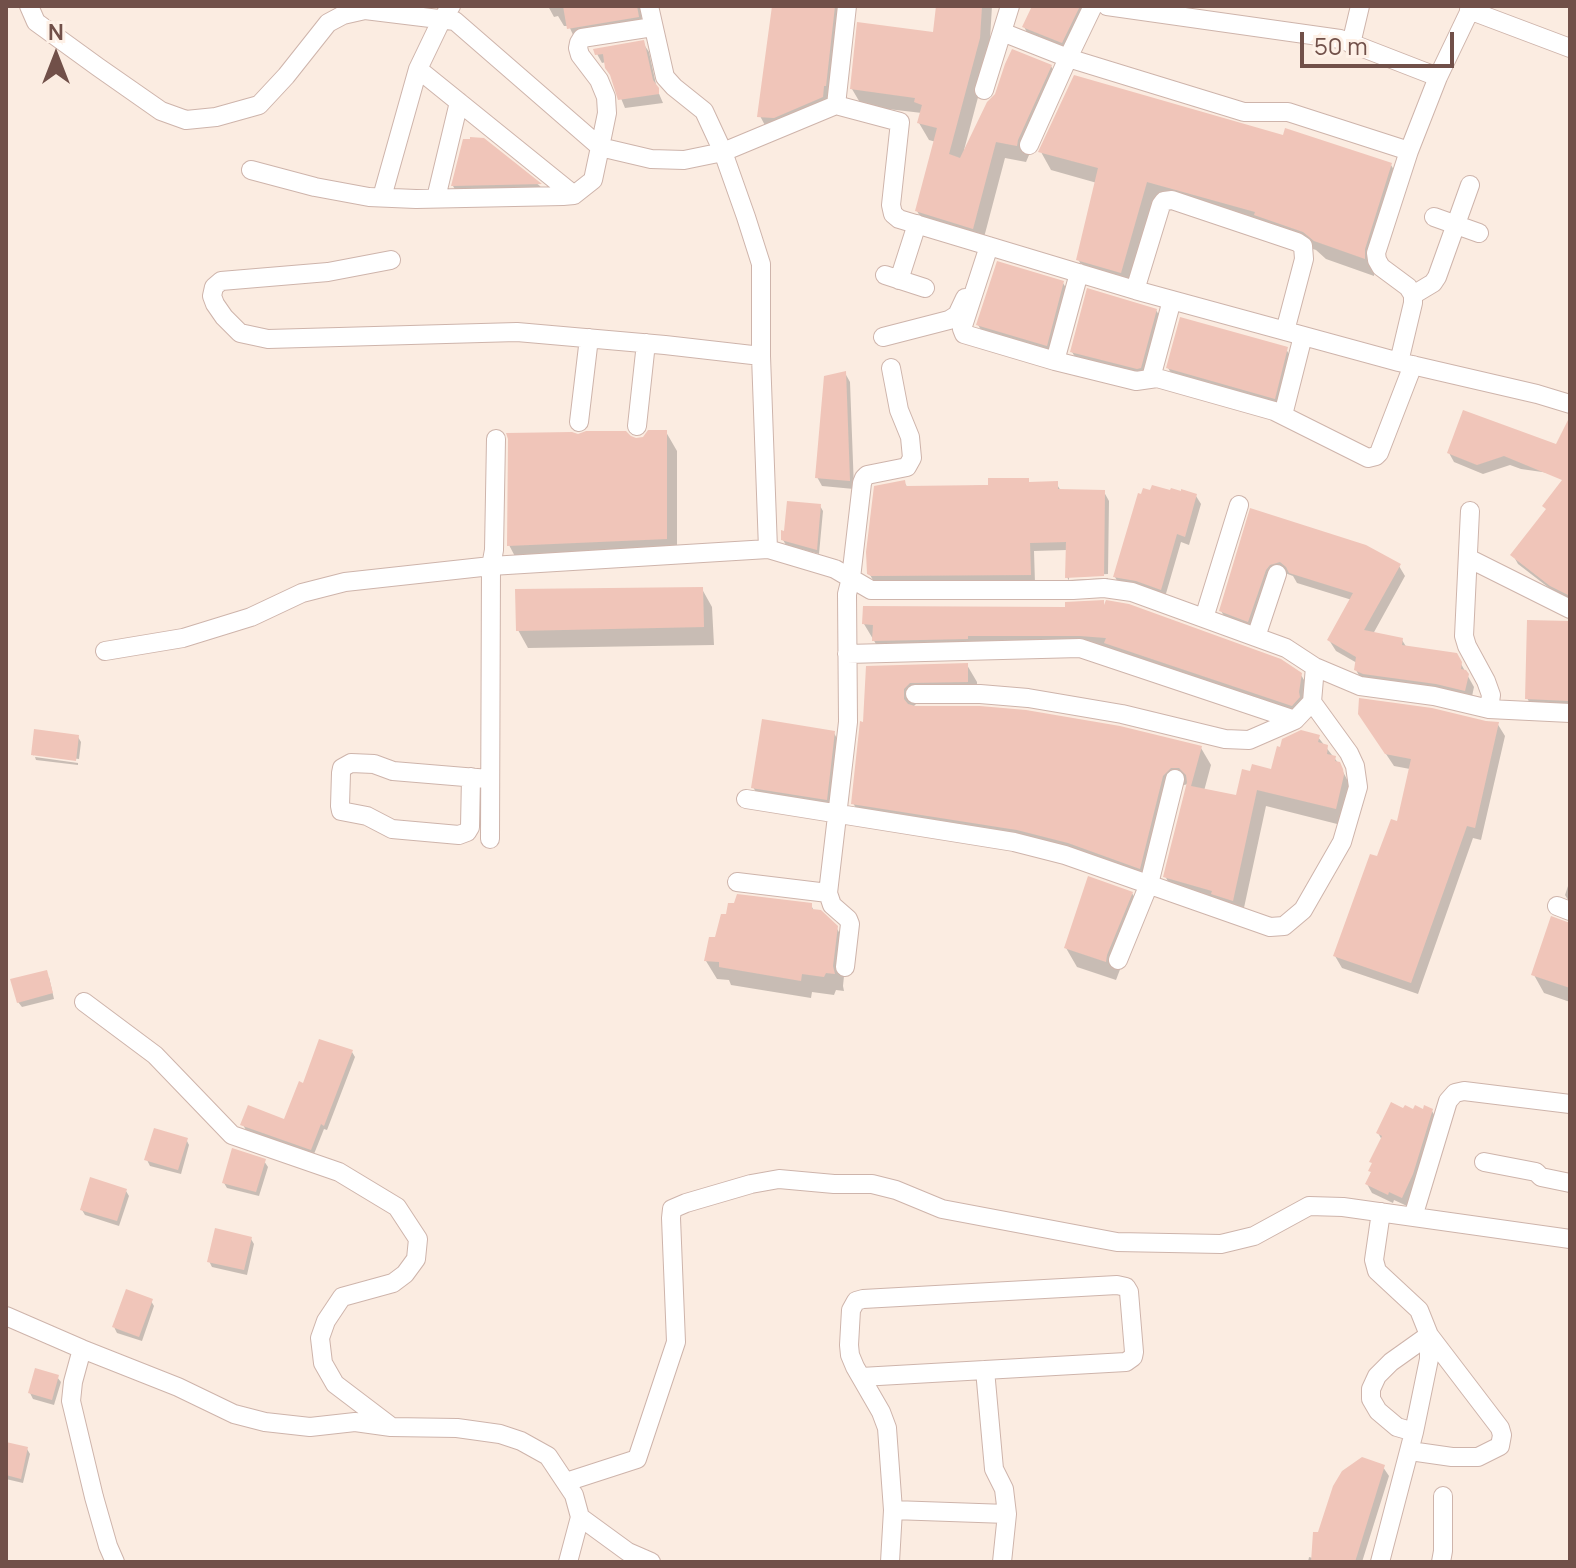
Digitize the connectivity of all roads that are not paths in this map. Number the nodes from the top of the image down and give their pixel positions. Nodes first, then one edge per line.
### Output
1 (29, 6) edge
2 (649, 6) edge
3 (847, 6) edge
4 (1010, 6) edge
5 (1093, 6) edge
6 (1107, 6) edge
7 (1360, 6) edge
8 (1470, 8) edge
9 (446, 12) edge
10 (653, 27) junction
11 (1002, 32) junction
12 (1351, 44) junction
13 (1570, 48) edge
14 (1068, 58) junction
15 (418, 69) junction
16 (1438, 77) junction
17 (984, 90) dead end
18 (459, 102) junction
19 (836, 105) junction
20 (1029, 145) dead end
21 (600, 147) junction
22 (1409, 151) junction
23 (723, 152) junction
24 (251, 170) dead end
25 (1470, 185) dead end
26 (574, 195) junction
27 (382, 197) junction
28 (436, 198) junction
29 (1434, 217) dead end
30 (917, 224) junction
31 (1456, 225) junction
32 (1479, 233) dead end
33 (985, 245) junction
34 (391, 260) dead end
35 (1079, 273) junction
36 (925, 288) dead end
37 (1135, 290) junction
38 (1413, 295) junction
39 (1172, 300) junction
40 (1294, 334) junction
41 (883, 337) dead end
42 (589, 338) junction
43 (646, 343) junction
44 (761, 356) junction
45 (1055, 361) junction
46 (1406, 364) junction
47 (891, 368) dead end
48 (1151, 378) junction
49 (1570, 404) edge
50 (1283, 415) junction
51 (579, 422) dead end
52 (637, 426) dead end
53 (496, 439) dead end
54 (1239, 505) dead end
55 (1470, 511) dead end
56 (768, 549) junction
57 (1468, 558) junction
58 (491, 566) junction
59 (1277, 574) dead end
60 (851, 578) junction
61 (1570, 609) edge
62 (1204, 618) junction
63 (1256, 637) junction
64 (105, 651) dead end
65 (847, 654) junction
66 (1315, 667) junction
67 (915, 694) dead end
68 (1312, 702) junction
69 (1489, 709) junction
70 (1570, 713) edge
71 (1295, 720) junction
72 (480, 778) junction
73 (1175, 779) dead end
74 (746, 799) dead end
75 (836, 814) junction
76 (490, 839) dead end
77 (737, 882) dead end
78 (1149, 884) junction
79 (828, 893) junction
80 (1118, 960) dead end
81 (845, 967) dead end
82 (84, 1002) dead end
83 (1570, 1104) edge
84 (1484, 1162) dead end
85 (1536, 1172) junction
86 (1570, 1173) edge
87 (1570, 1183) edge
88 (1381, 1212) junction
89 (1413, 1217) junction
90 (1570, 1239) edge
91 (6, 1316) edge
92 (1429, 1335) junction
93 (82, 1349) junction
94 (985, 1370) junction
95 (861, 1377) junction
96 (391, 1427) junction
97 (1412, 1441) junction
98 (566, 1482) junction
99 (1443, 1496) dead end
100 (893, 1510) junction
101 (1007, 1514) junction
102 (580, 1517) junction
103 (115, 1562) edge
104 (568, 1562) edge
105 (651, 1562) edge
106 (890, 1562) edge
107 (1002, 1562) edge
108 (1380, 1562) edge
109 (1441, 1562) edge

1 - 9 street
2 - 10 street
3 - 19 street
4 - 11 street
5 - 14 street
6 - 12 street
7 - 12 street
8 - 13 street
8 - 16 street
9 - 15 street
9 - 21 street
10 - 21 street
10 - 23 street
11 - 14 street
11 - 17 street
12 - 16 street
14 - 20 street
14 - 22 street
15 - 18 street
15 - 27 street
16 - 22 street
18 - 26 street
18 - 28 street
19 - 23 street
19 - 30 street
21 - 23 street
21 - 26 street
22 - 38 street
23 - 44 street
24 - 27 street
25 - 31 street
26 - 28 street
27 - 28 street
29 - 31 street
30 - 33 street
30 - 36 street
31 - 32 street
31 - 38 street
33 - 35 street
33 - 41 street
33 - 45 street
34 - 42 street
35 - 37 street
35 - 45 street
37 - 39 street
37 - 40 street
38 - 46 street
39 - 40 street
39 - 48 street
40 - 46 street
40 - 50 street
42 - 43 street
42 - 51 street
43 - 44 street
43 - 52 street
44 - 56 street
45 - 48 street
46 - 49 street
46 - 50 street
47 - 60 street
48 - 50 street
53 - 58 street
54 - 62 street
55 - 57 street
56 - 58 street
56 - 60 street
57 - 61 street
57 - 69 street
58 - 64 street
58 - 72 street
59 - 63 street
60 - 62 street
60 - 65 street
62 - 63 street
63 - 66 street
65 - 71 street
65 - 75 street
66 - 68 street
66 - 69 street
67 - 71 street
68 - 71 street
68 - 78 street
69 - 70 street
72 - 72 street
72 - 76 street
73 - 78 street
74 - 75 street
75 - 78 street
75 - 79 street
77 - 79 street
78 - 80 street
79 - 81 street
82 - 96 street
83 - 89 street
84 - 85 street
85 - 86 street
85 - 87 street
88 - 89 street
88 - 92 street
88 - 98 street
89 - 90 street
91 - 93 street
92 - 97 street
92 - 97 street
92 - 97 street
93 - 96 street
93 - 103 street
94 - 95 street
94 - 95 street
94 - 101 street
95 - 100 street
96 - 98 street
97 - 108 street
98 - 102 street
99 - 109 street
100 - 101 street
100 - 106 street
101 - 107 street
102 - 104 street
102 - 105 street

